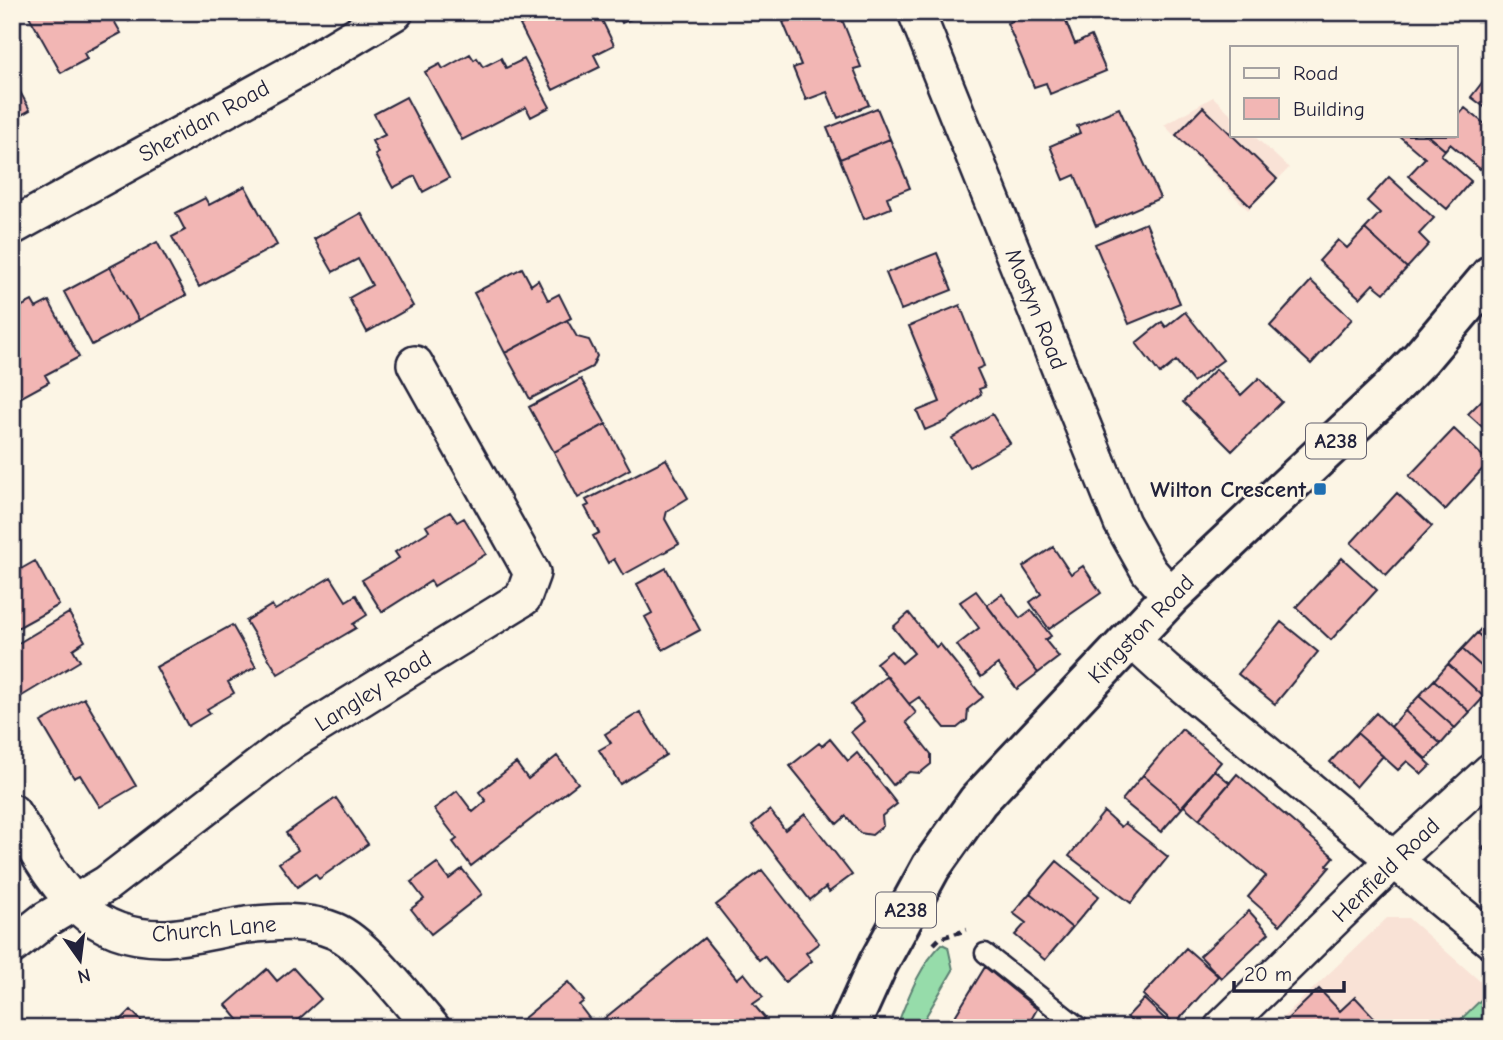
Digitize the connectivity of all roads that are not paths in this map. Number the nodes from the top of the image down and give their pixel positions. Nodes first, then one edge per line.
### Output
1 (395, 12) edge
2 (916, 12) edge
3 (12, 227) edge
4 (1491, 275) edge
5 (415, 364) dead end
6 (1171, 596) junction
7 (1131, 639) junction
8 (1491, 771) edge
9 (12, 812) edge
10 (1395, 859) junction
11 (72, 902) junction
12 (1491, 940) edge
13 (12, 946) edge
14 (985, 953) dead end
15 (432, 1028) edge
16 (849, 1028) edge
17 (1080, 1028) edge
18 (1222, 1028) edge

1 - 3 street, Sheridan Road
2 - 6 street, Mostyn Road
4 - 6 main road, Kingston Road / A238
5 - 11 street, Langley Road
6 - 7 main road, Kingston Road / A238
7 - 10 street
7 - 16 main road, Kingston Road / A238
8 - 10 street, Henfield Road
9 - 11 street, Church Lane
10 - 12 street
10 - 18 street, Henfield Road
11 - 13 street, Langley Road
11 - 15 street, Church Lane
14 - 17 lane

